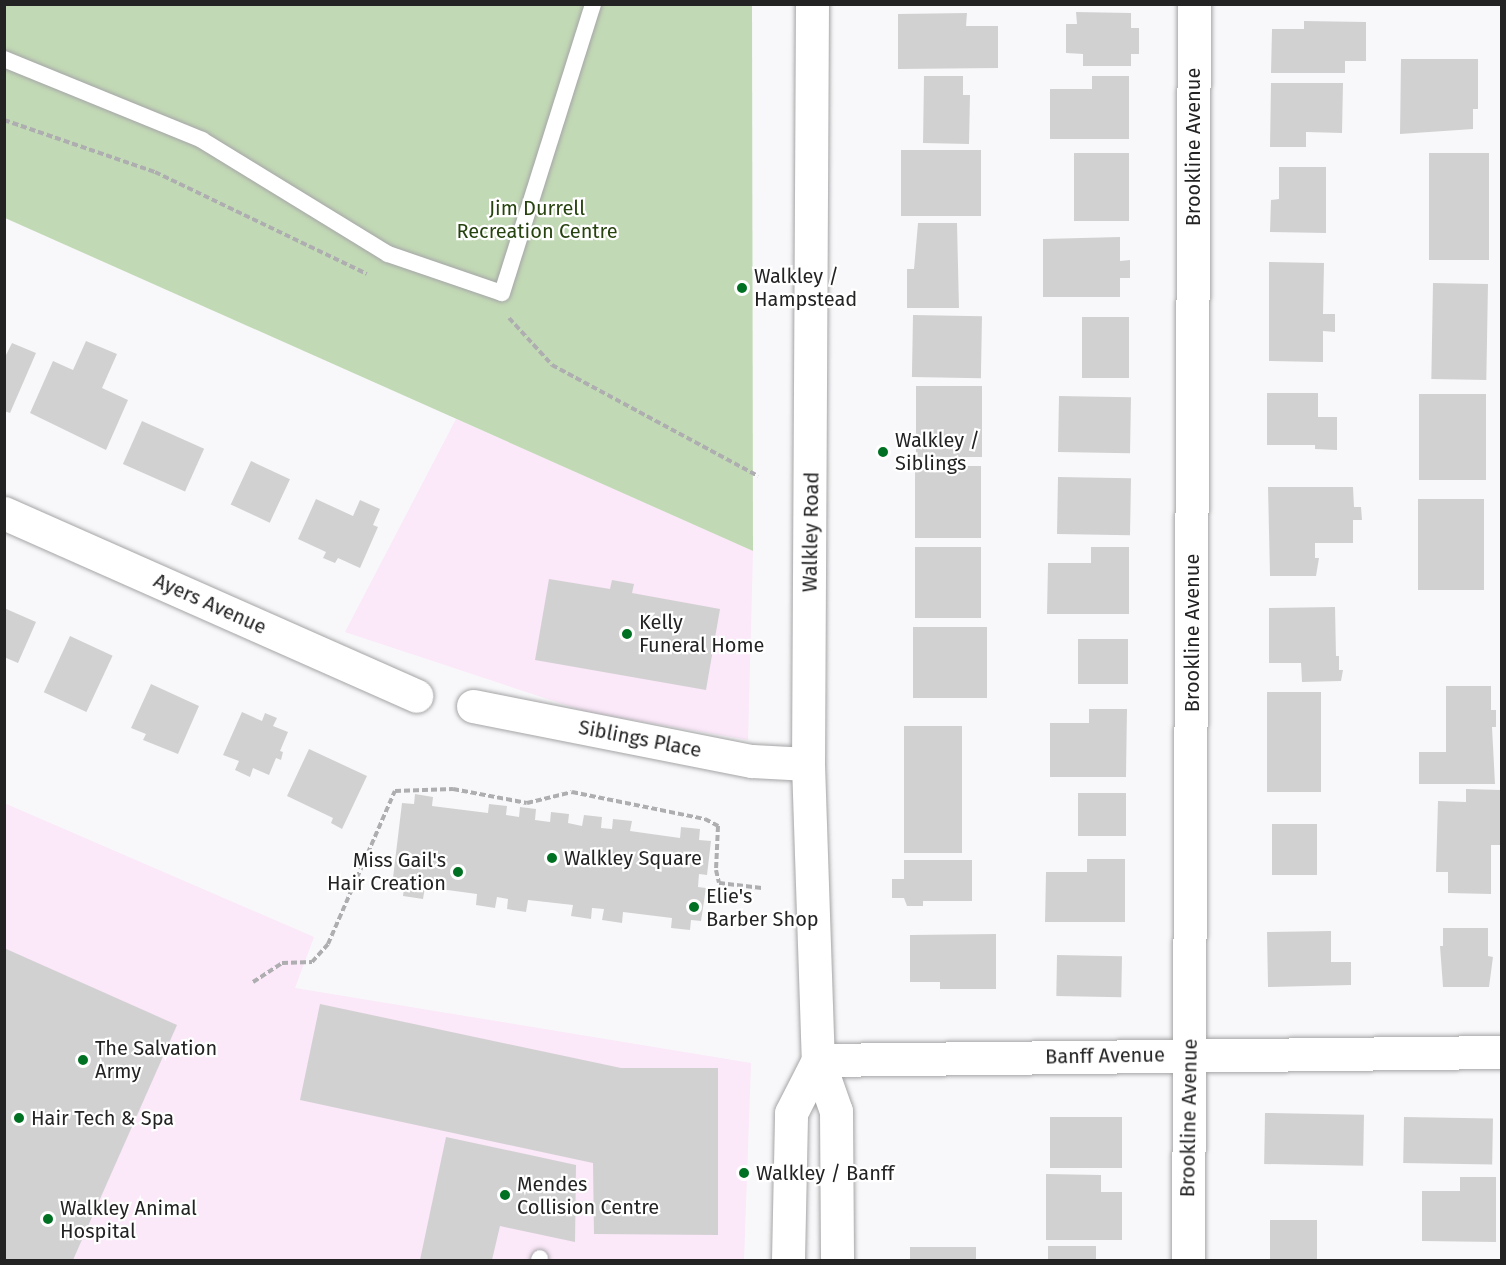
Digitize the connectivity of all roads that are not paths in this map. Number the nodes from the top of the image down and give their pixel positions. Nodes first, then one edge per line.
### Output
1 (592, 4) edge
2 (812, 4) edge
3 (1194, 4) edge
4 (4, 59) edge
5 (4, 513) edge
6 (416, 696) dead end
7 (473, 706) dead end
8 (808, 764) junction
9 (1502, 1052) edge
10 (1189, 1054) junction
11 (818, 1060) junction
12 (788, 1260) edge
13 (837, 1260) edge
14 (1188, 1260) edge

1 - 4 lane
2 - 8 street, Walkley Road
3 - 10 street, Brookline Avenue
5 - 6 street, Ayers Avenue
7 - 8 street, Siblings Place
8 - 11 street, Walkley Road
9 - 10 street, Banff Avenue
10 - 11 street, Banff Avenue
10 - 14 street, Brookline Avenue
11 - 12 street, Walkley Road
11 - 13 street, Walkley Road

